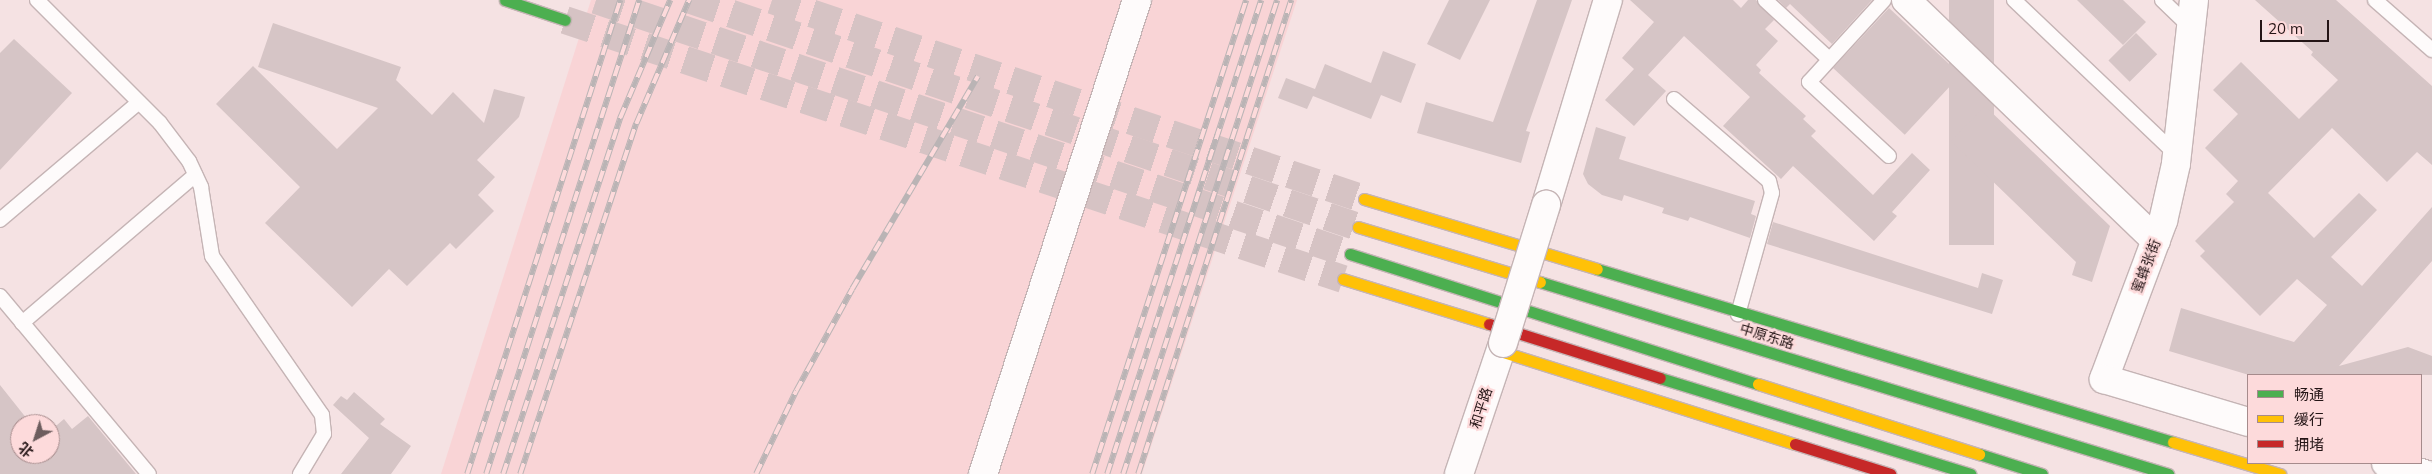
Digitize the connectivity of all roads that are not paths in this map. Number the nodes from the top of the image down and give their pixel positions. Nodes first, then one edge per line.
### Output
1 (36, 0) edge
2 (505, 0) edge
3 (1137, 0) edge
4 (1608, 0) edge
5 (1765, 0) edge
6 (1884, 0) edge
7 (1906, 0) edge
8 (2014, 0) edge
9 (2162, 0) edge
10 (2194, 0) edge
11 (2375, 0) edge
12 (565, 20) tunnel mouth
13 (2191, 28) junction
14 (2432, 50) edge
15 (1829, 60) junction
16 (1674, 99) dead end
17 (139, 102) junction
18 (2177, 155) junction
19 (1889, 156) dead end
20 (195, 175) junction
21 (1364, 200) tunnel mouth
22 (0, 220) edge
23 (1358, 227) tunnel mouth
24 (2156, 241) junction
25 (1350, 254) tunnel mouth
26 (1343, 279) tunnel mouth
27 (0, 296) edge
28 (1738, 314) junction
29 (22, 323) junction
30 (1501, 347) junction
31 (2247, 422) edge
32 (2389, 464) edge
33 (149, 474) edge
34 (300, 474) edge
35 (983, 474) edge
36 (1459, 474) edge
37 (1890, 474) edge
38 (1970, 474) edge
39 (2042, 474) edge
40 (2168, 474) edge
41 (2280, 474) edge
42 (2424, 474) edge

1 - 17 lane
2 - 12 street
3 - 35 street
4 - 30 street, 和平路, bridge
5 - 15 lane
6 - 15 lane
7 - 24 street
8 - 18 lane
9 - 13 lane
10 - 13 street, 蜜蜂张街
11 - 14 lane
13 - 18 street, 蜜蜂张街
15 - 19 lane
16 - 28 lane
17 - 20 lane
17 - 22 lane
18 - 24 street, 蜜蜂张街
20 - 29 lane
20 - 34 lane
21 - 28 street
23 - 40 street, 中原东路
24 - 31 street, 蜜蜂张街
25 - 39 street
26 - 38 street
27 - 29 lane
28 - 41 street
29 - 33 lane
30 - 36 street, 和平路
30 - 37 street
32 - 42 street

